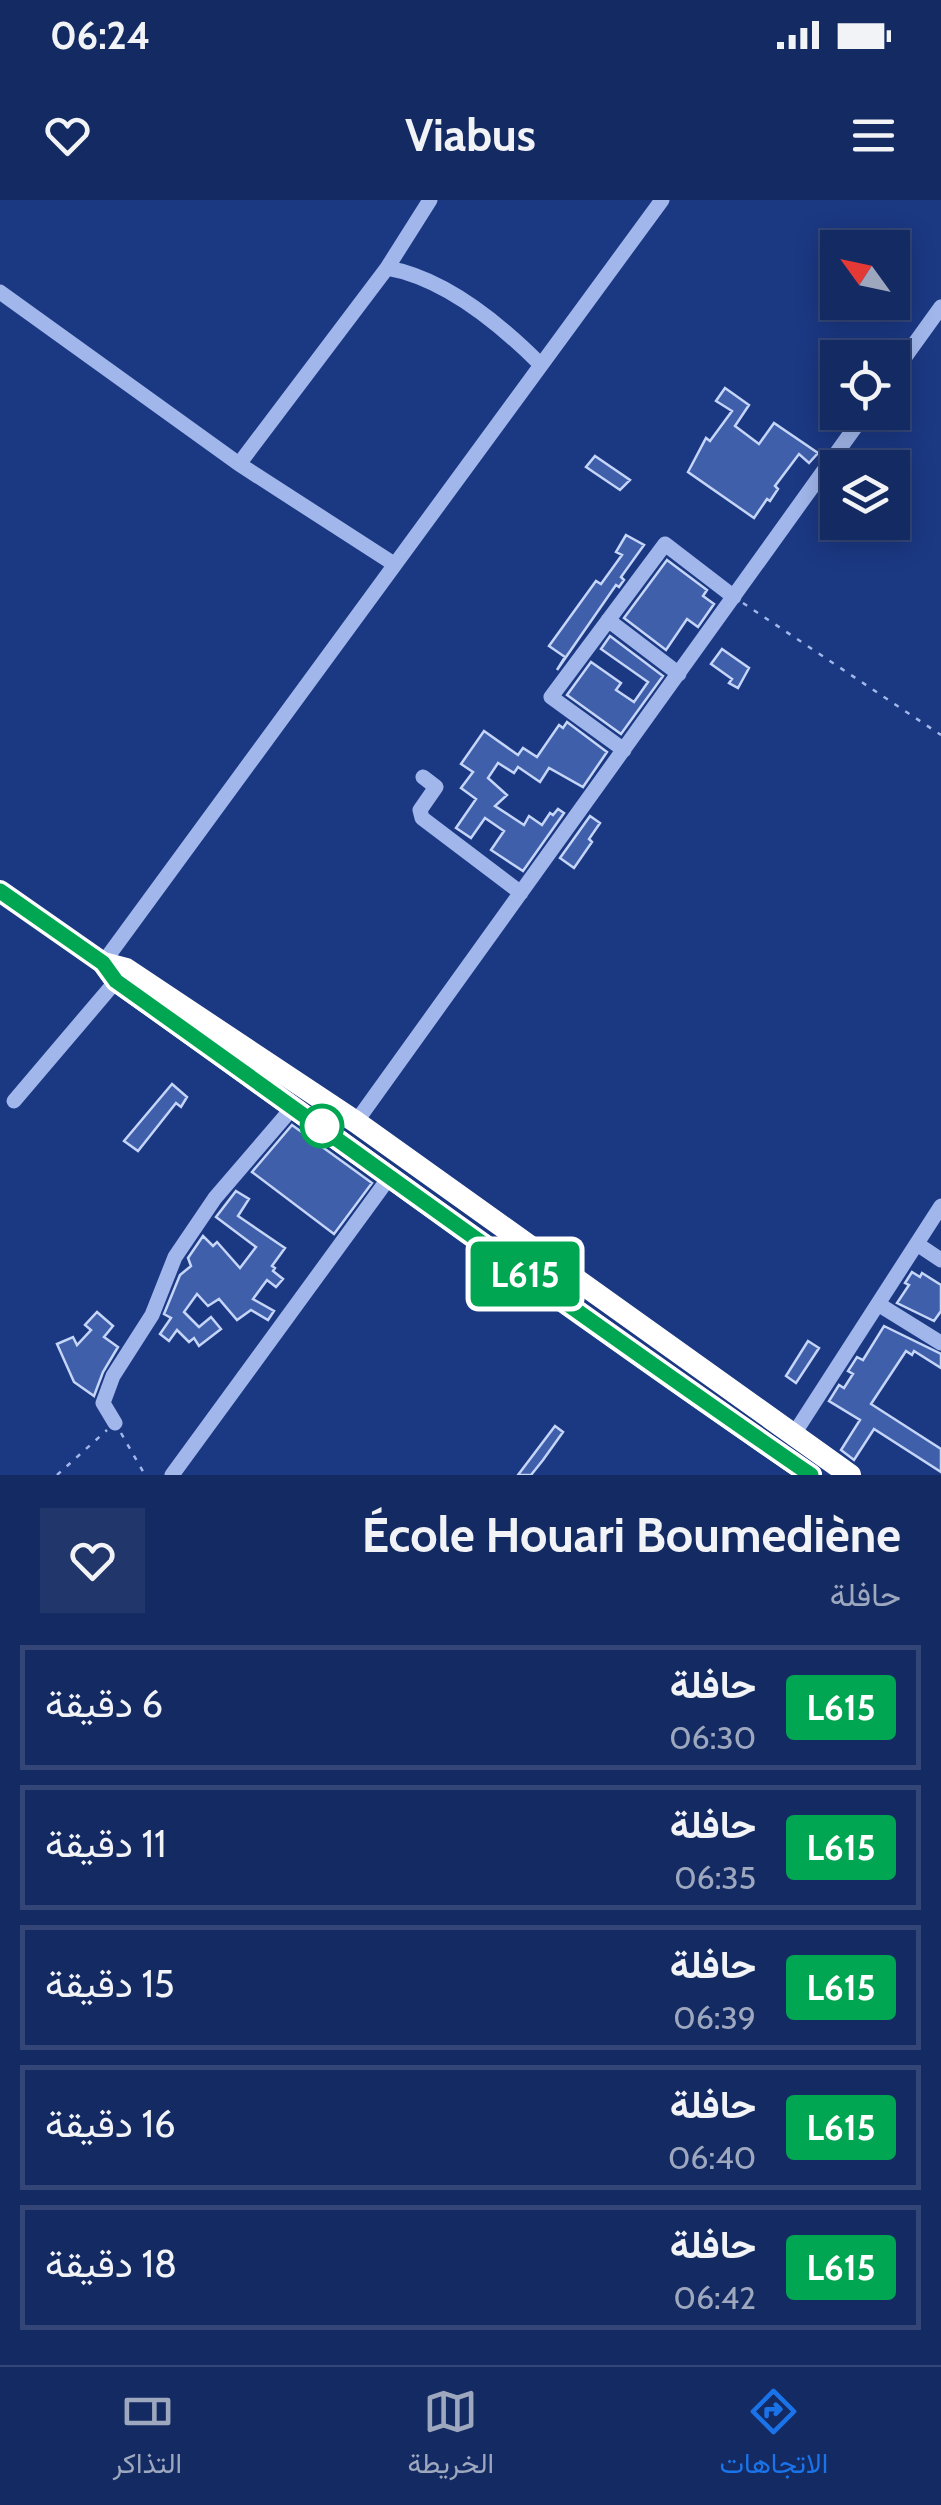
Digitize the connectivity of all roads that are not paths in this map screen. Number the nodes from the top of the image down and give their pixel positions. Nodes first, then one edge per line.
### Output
1 (430, 200) edge
2 (662, 200) edge
3 (387, 268) junction
4 (0, 292) edge
5 (941, 307) edge
6 (910, 350) edge
7 (540, 364) junction
8 (853, 430) edge
9 (239, 464) junction
10 (394, 564) junction
11 (734, 597) junction
12 (608, 620) junction
13 (679, 674) junction
14 (624, 750) junction
15 (424, 777) dead end
16 (0, 891) edge
17 (522, 893) junction
18 (110, 972) junction
19 (14, 1101) dead end
20 (294, 1106) junction
21 (356, 1122) junction
22 (391, 1176) junction
23 (941, 1206) edge
24 (917, 1244) junction
25 (941, 1260) edge
26 (878, 1304) junction
27 (941, 1343) edge
28 (115, 1422) road end
29 (792, 1437) junction
30 (172, 1475) edge
31 (811, 1475) edge
32 (850, 1475) edge

1 - 3 street
2 - 7 street
3 - 7 street
3 - 9 street
4 - 9 street
5 - 6 street
7 - 10 street
8 - 11 street
9 - 10 street
10 - 18 street
11 - 12 street
11 - 13 street
12 - 13 street
12 - 14 street
13 - 14 street
14 - 17 street
15 - 17 street
16 - 18 main road
17 - 21 street
18 - 19 street
18 - 20 highway
18 - 21 highway
20 - 22 highway
20 - 28 street
21 - 29 highway
22 - 30 street
22 - 31 highway
23 - 24 street
24 - 25 street
24 - 26 street
26 - 27 street
26 - 29 street
29 - 32 highway

